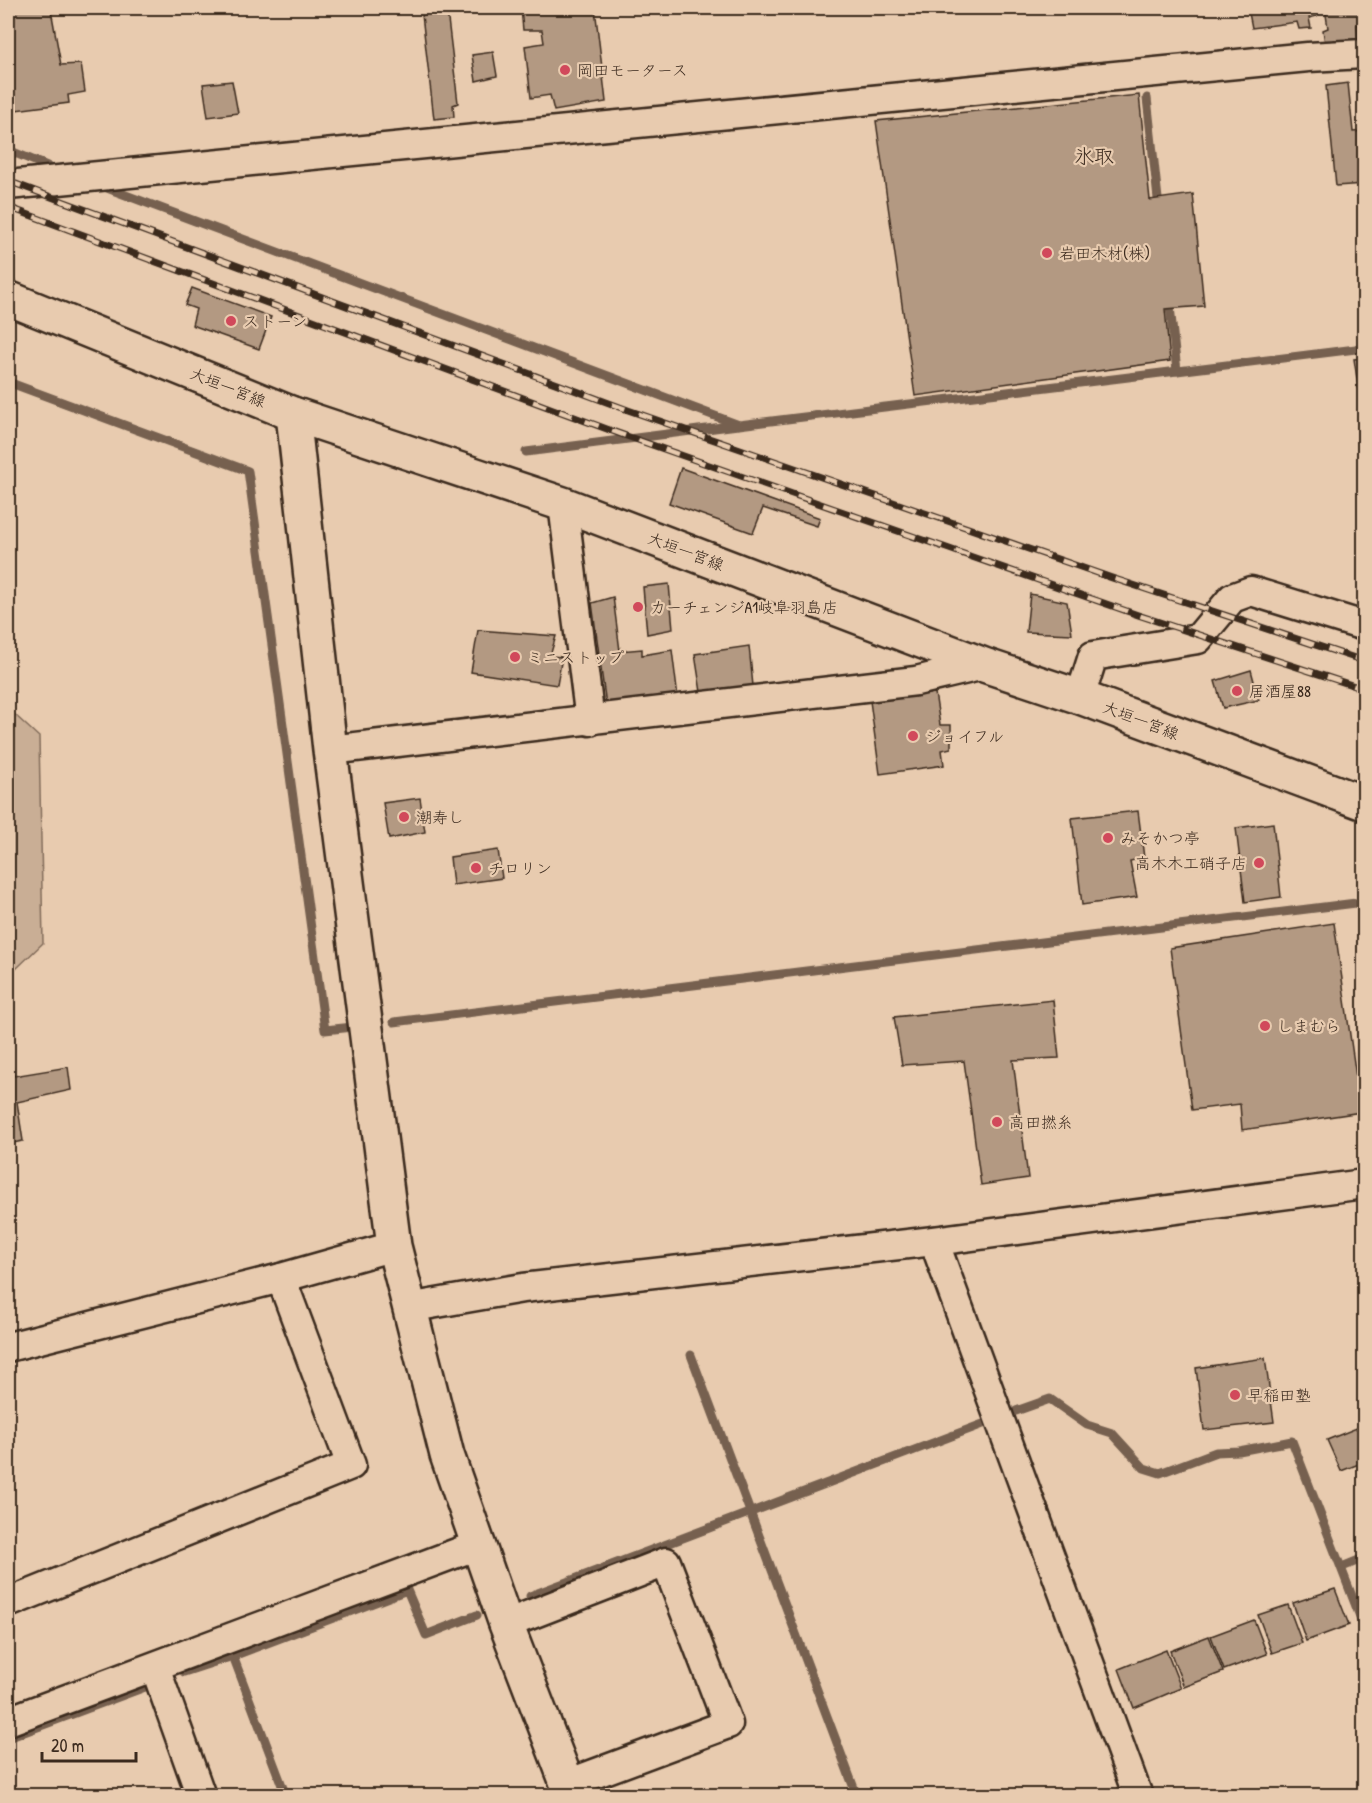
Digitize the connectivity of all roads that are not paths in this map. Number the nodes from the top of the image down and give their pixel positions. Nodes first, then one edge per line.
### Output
1 (1365, 54) edge
2 (8, 185) edge
3 (8, 298) edge
4 (292, 414) junction
5 (563, 504) junction
6 (1365, 626) edge
7 (984, 665) junction
8 (1080, 697) junction
9 (590, 721) junction
10 (330, 750) junction
11 (1365, 803) edge
12 (1365, 1184) edge
13 (934, 1241) junction
14 (394, 1246) junction
15 (280, 1278) junction
16 (408, 1308) junction
17 (8, 1347) edge
18 (478, 1545) junction
19 (8, 1603) edge
20 (506, 1624) junction
21 (155, 1667) junction
22 (8, 1721) edge
23 (569, 1790) edge
24 (201, 1796) edge
25 (1138, 1796) edge

1 - 2 street
3 - 4 main road, 大垣一宮線
4 - 5 main road, 大垣一宮線
4 - 10 main road
5 - 7 main road, 大垣一宮線
5 - 9 street
6 - 8 street
7 - 8 main road, 大垣一宮線
7 - 9 street
8 - 11 main road, 大垣一宮線
9 - 10 street
10 - 14 main road
12 - 13 street
13 - 16 street
13 - 25 street
14 - 15 street
14 - 16 main road
15 - 17 street
15 - 19 street
16 - 18 main road
18 - 20 main road
18 - 21 street
20 - 23 main road
20 - 23 street
21 - 22 street
21 - 24 street

